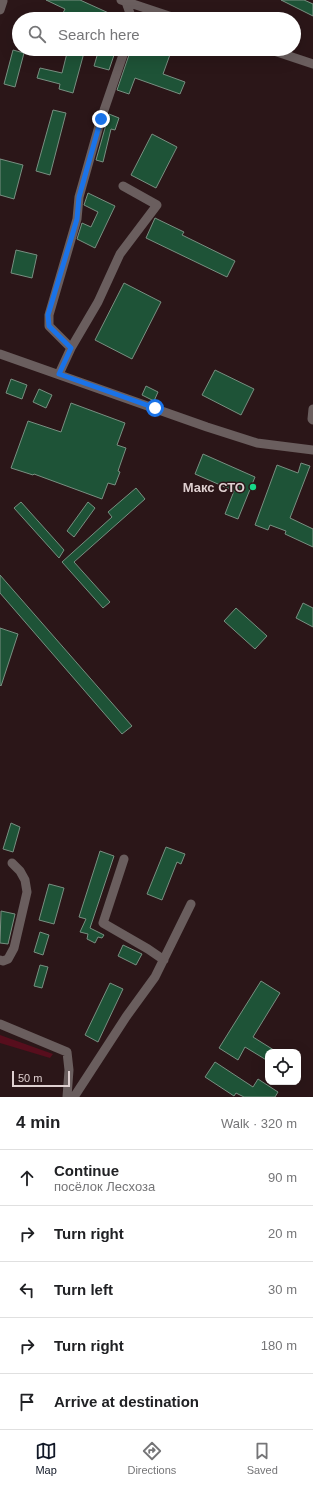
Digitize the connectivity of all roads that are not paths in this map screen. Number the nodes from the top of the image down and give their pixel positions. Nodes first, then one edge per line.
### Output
1 (124, 1) edge
2 (129, 12) edge
3 (157, 12) edge
4 (123, 56) edge
5 (289, 56) edge
6 (313, 64) edge
7 (123, 186) dead end
8 (71, 348) junction
9 (0, 354) edge
10 (59, 374) junction
11 (313, 409) edge
12 (313, 420) edge
13 (313, 450) edge
14 (124, 859) dead end
15 (12, 863) dead end
16 (191, 904) dead end
17 (0, 960) edge
18 (164, 960) junction
19 (0, 1024) edge
20 (67, 1097) edge
21 (74, 1097) edge

1 - 2 street
1 - 3 street
4 - 8 street
5 - 6 street
7 - 8 street
8 - 10 street
9 - 10 street
10 - 13 street
11 - 12 street
14 - 18 street
15 - 17 street
16 - 18 street
18 - 21 street
19 - 20 street

